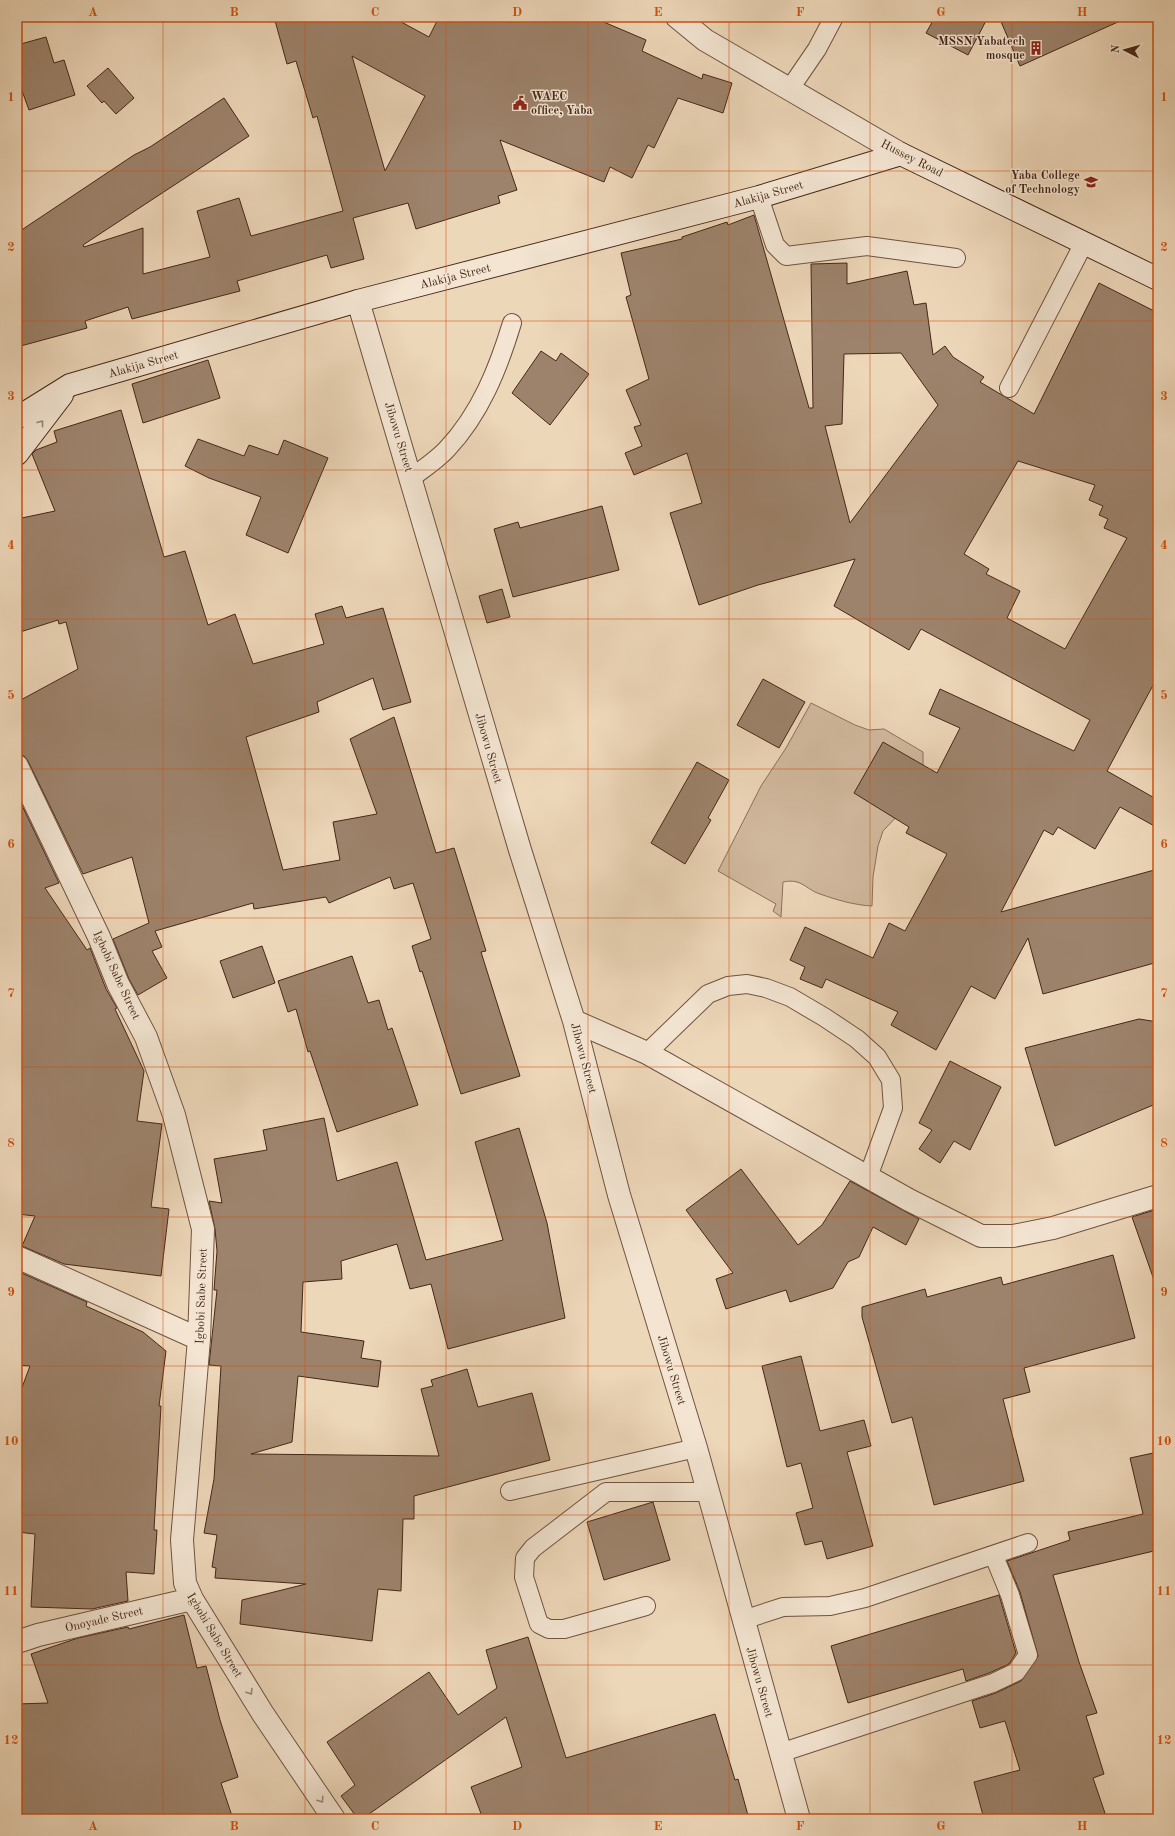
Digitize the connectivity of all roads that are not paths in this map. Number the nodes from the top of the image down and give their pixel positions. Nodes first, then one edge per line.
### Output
1 (677, 17) edge
2 (834, 17) edge
3 (789, 90) junction
4 (901, 154) junction
5 (759, 197) junction
6 (1084, 243) junction
7 (956, 258) dead end
8 (1158, 279) edge
9 (358, 301) junction
10 (512, 323) dead end
11 (70, 385) junction
12 (1009, 388) dead end
13 (17, 418) edge
14 (17, 454) edge
15 (411, 478) junction
16 (17, 766) edge
17 (574, 1021) junction
18 (647, 1053) junction
19 (868, 1177) junction
20 (1158, 1196) edge
21 (17, 1258) edge
22 (199, 1339) junction
23 (696, 1448) junction
24 (510, 1491) dead end
25 (707, 1492) junction
26 (1028, 1543) dead end
27 (994, 1556) junction
28 (192, 1599) junction
29 (646, 1606) dead end
30 (743, 1620) junction
31 (17, 1642) edge
32 (780, 1753) junction
33 (334, 1819) edge
34 (799, 1819) edge

1 - 3 street, Hussey Road
2 - 3 lane
3 - 4 street, Hussey Road
4 - 5 street, Alakija Street
4 - 6 street, Hussey Road
5 - 7 lane
5 - 9 street, Alakija Street
6 - 8 street, Hussey Road
6 - 12 lane
9 - 11 street, Alakija Street
9 - 15 street, Jibowu Street
10 - 15 lane
11 - 13 street, Alakija Street
14 -> 11 street
15 - 17 street, Jibowu Street
16 - 22 street, Igbobi Sabe Street
17 - 18 street
17 - 23 street, Jibowu Street
18 - 19 street
18 - 19 lane
19 - 20 street
21 - 22 street
22 - 28 street, Igbobi Sabe Street
23 - 24 lane
23 - 25 street, Jibowu Street
25 - 29 lane
25 - 30 street, Jibowu Street
26 - 27 lane
27 - 30 lane
27 - 32 lane
28 - 31 street, Onoyade Street
28 -> 33 street, Igbobi Sabe Street
30 - 32 street, Jibowu Street
32 - 34 street, Jibowu Street

